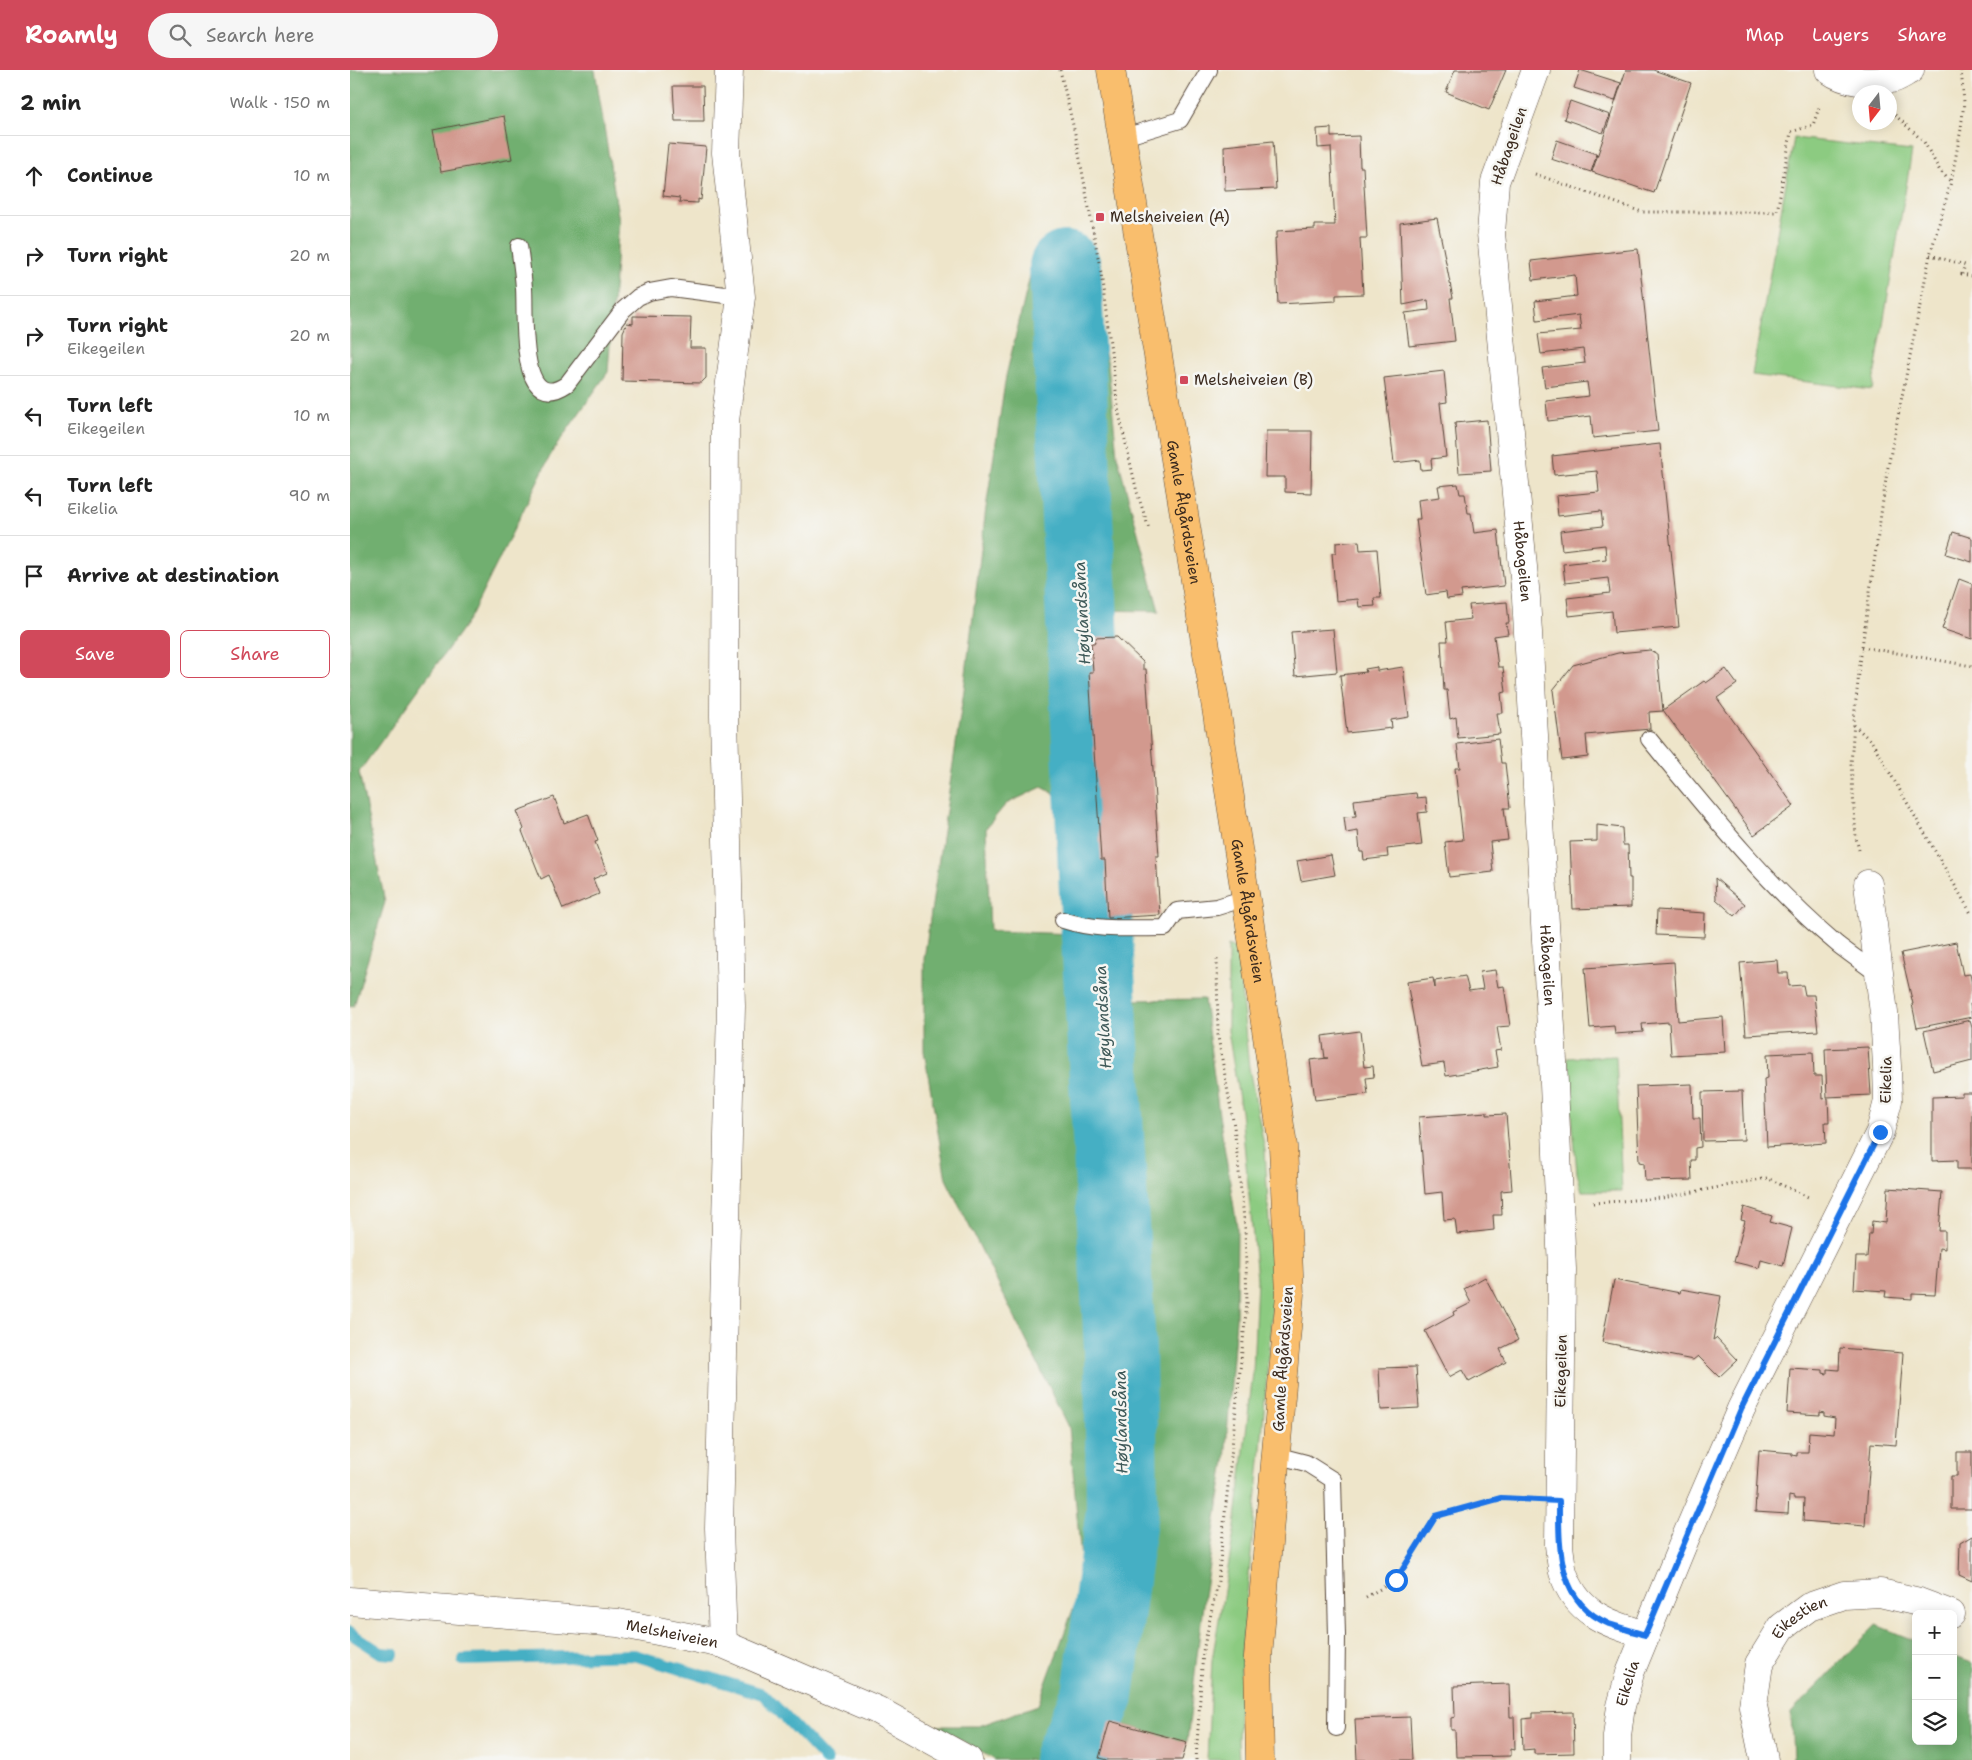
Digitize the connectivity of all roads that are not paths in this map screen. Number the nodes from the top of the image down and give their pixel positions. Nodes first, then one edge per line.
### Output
1 (729, 70) edge
2 (1111, 70) edge
3 (1209, 70) edge
4 (1536, 70) edge
5 (1829, 70) edge
6 (1910, 70) edge
7 (1121, 138) junction
8 (519, 246) dead end
9 (741, 297) junction
10 (1649, 739) dead end
11 (1868, 884) road end
12 (1246, 898) junction
13 (1063, 920) dead end
14 (1880, 976) junction
15 (1553, 1061) joint
16 (1275, 1455) junction
17 (350, 1601) edge
18 (1941, 1610) edge
19 (1957, 1616) edge
20 (1972, 1621) edge
21 (1645, 1635) junction
22 (724, 1644) junction
23 (1336, 1728) dead end
24 (968, 1760) edge
25 (1260, 1760) edge
26 (1617, 1760) edge
27 (1764, 1760) edge

1 - 9 street
2 - 7 main road, Gamle Ålgårdsveien
3 - 7 lane
4 - 15 street, Håbageilen
5 - 6 street
7 - 12 main road, Gamle Ålgårdsveien
8 - 9 lane
9 - 22 street
10 - 14 lane
11 - 14 street, Eikelia
12 - 13 lane
12 - 16 main road, Gamle Ålgårdsveien
14 - 21 street, Eikelia
15 - 21 street, Eikegeilen
16 - 23 lane
16 - 25 main road, Gamle Ålgårdsveien
17 - 22 street, Melsheiveien
18 - 27 street, Eikestien
19 - 20 street, Eikestien
21 - 26 street, Eikelia
22 - 24 street, Melsheiveien

